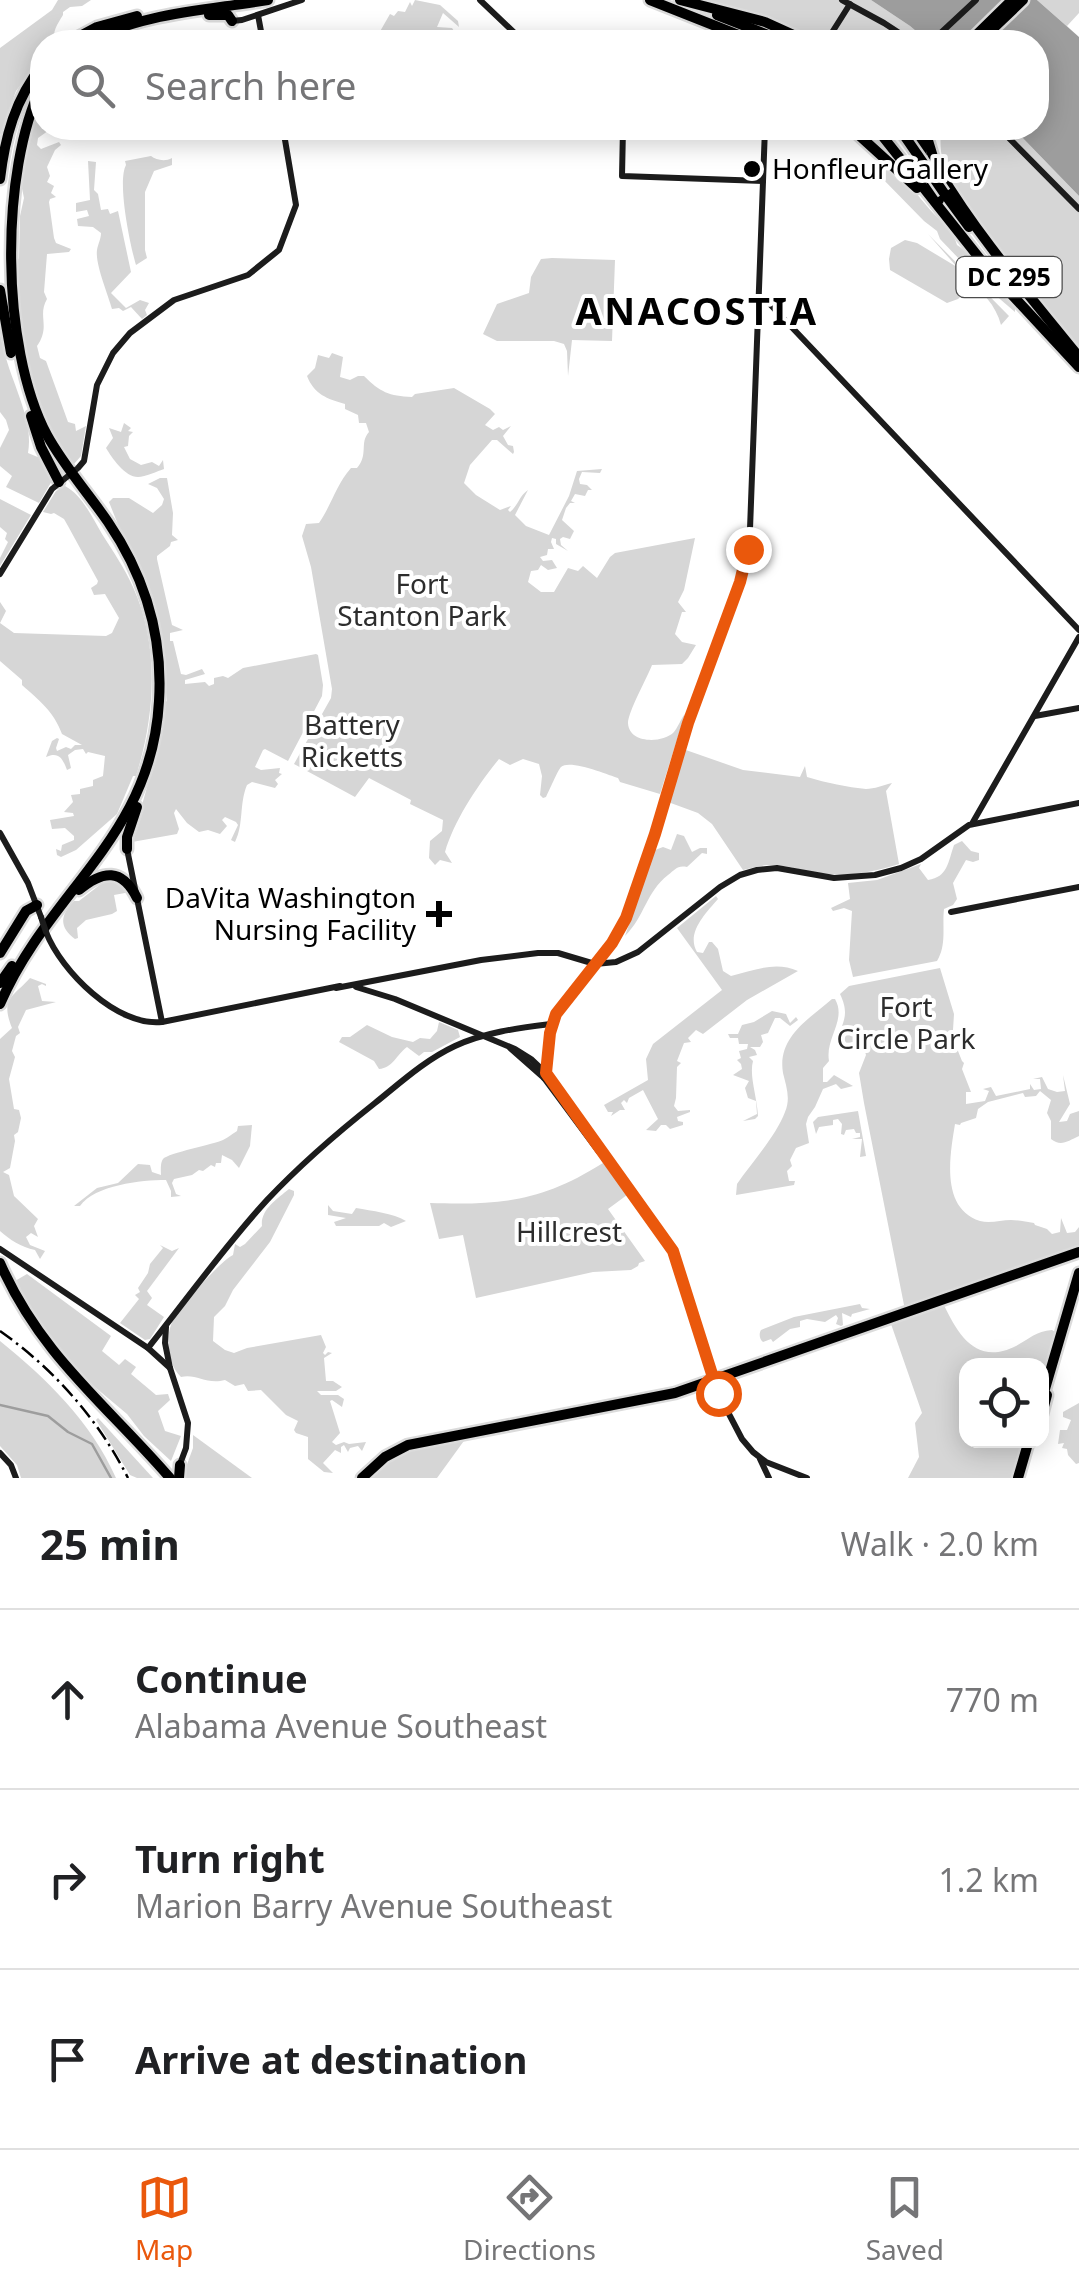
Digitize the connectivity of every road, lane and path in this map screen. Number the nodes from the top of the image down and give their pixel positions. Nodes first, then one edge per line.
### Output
1 (218, 0) edge
2 (232, 0) edge
3 (268, 0) edge
4 (302, 0) edge
5 (480, 0) edge
6 (650, 0) edge
7 (842, 0) edge
8 (976, 0) edge
9 (1023, 0) edge
10 (673, 2) edge
11 (1008, 3) edge
12 (206, 4) junction
13 (850, 4) junction
14 (258, 15) junction
15 (173, 16) junction
16 (232, 21) joint
17 (92, 30) edge
18 (114, 30) edge
19 (261, 30) edge
20 (511, 30) edge
21 (730, 30) edge
22 (748, 30) edge
23 (783, 30) edge
24 (834, 30) edge
25 (896, 30) edge
26 (943, 30) edge
27 (973, 30) edge
28 (980, 30) edge
29 (992, 30) edge
30 (30, 83) edge
31 (30, 107) edge
32 (285, 140) edge
33 (624, 140) edge
34 (765, 140) edge
35 (864, 140) edge
36 (882, 140) edge
37 (908, 140) edge
38 (921, 140) edge
39 (925, 140) edge
40 (934, 140) edge
41 (1011, 140) edge
42 (0, 179) edge
43 (763, 181) junction
44 (946, 188) junction
45 (1079, 209) edge
46 (958, 233) junction
47 (0, 290) edge
48 (759, 296) junction
49 (1056, 344) junction
50 (1079, 357) edge
51 (1079, 367) edge
52 (66, 477) junction
53 (0, 574) edge
54 (1079, 634) edge
55 (1079, 708) edge
56 (1033, 716) junction
57 (150, 758) junction
58 (1079, 803) edge
59 (972, 824) junction
60 (0, 833) edge
61 (127, 849) joint
62 (1079, 886) edge
63 (137, 898) junction
64 (38, 910) junction
65 (950, 912) dead end
66 (54, 916) junction
67 (0, 952) edge
68 (594, 964) junction
69 (371, 982) junction
70 (0, 986) edge
71 (355, 986) junction
72 (336, 988) junction
73 (395, 999) junction
74 (0, 1004) edge
75 (162, 1022) junction
76 (552, 1024) junction
77 (483, 1035) junction
78 (545, 1076) junction
79 (0, 1249) edge
80 (1079, 1252) edge
81 (0, 1263) edge
82 (1079, 1273) edge
83 (0, 1276) edge
84 (1079, 1289) edge
85 (166, 1326) junction
86 (148, 1348) junction
87 (170, 1368) junction
88 (1049, 1375) edge
89 (714, 1380) junction
90 (1049, 1390) edge
91 (186, 1444) junction
92 (1029, 1448) edge
93 (0, 1453) edge
94 (760, 1458) junction
95 (774, 1466) junction
96 (171, 1476) edge
97 (16, 1478) edge
98 (362, 1478) edge
99 (770, 1478) edge
100 (807, 1478) edge
101 (1020, 1478) edge

1 - 12 highway
2 - 12 highway
3 - 15 highway
4 - 14 main road
5 - 20 main road
6 - 10 highway
7 - 13 main road
8 - 26 main road
9 - 29 highway
10 - 21 highway
10 - 22 highway
10 - 23 highway
11 - 27 highway
11 - 28 highway
12 - 17 highway
13 - 24 main road
13 - 25 main road
14 - 16 main road
14 - 19 main road
15 - 16 highway
15 - 18 highway
30 - 42 highway
31 - 52 highway
32 - 52 main road
33 - 43 main road
34 - 43 main road
35 - 46 highway
36 - 46 highway, DC 295
37 - 44 highway, DC 295, bridge
38 - 49 highway
39 - 44 highway
40 - 44 highway
41 - 45 main road
43 - 48 main road
44 - 50 highway, DC 295
46 - 49 highway, DC 295
47 - 52 highway
48 - 54 main road
48 - 68 main road
49 - 51 highway, DC 295
52 - 53 main road
52 - 57 highway
52 - 70 highway
54 - 56 main road
55 - 56 main road
56 - 59 main road
57 - 61 highway
57 - 66 highway
58 - 59 main road
59 - 68 main road
60 - 64 main road
61 - 63 main road
62 - 65 main road
63 - 66 highway
63 - 75 main road
64 - 67 highway
64 - 75 main road, bridge
66 - 74 highway
68 - 69 main road
68 - 76 main road
69 - 71 main road
69 - 72 main road
69 - 73 main road
71 - 72 main road
71 - 73 main road
72 - 75 main road
73 - 77 main road
76 - 77 main road
76 - 78 main road
77 - 78 main road
77 - 85 main road
78 - 89 main road
79 - 86 main road
80 - 89 highway
81 - 96 highway
82 - 88 highway
83 - 96 highway
84 - 90 highway
85 - 86 main road
85 - 87 main road
86 - 87 main road
87 - 91 main road
89 - 94 main road
89 - 98 highway
91 - 96 main road
91 - 96 main road
92 - 101 highway
93 - 97 main road
94 - 95 main road
94 - 99 main road
95 - 99 main road
95 - 100 main road

